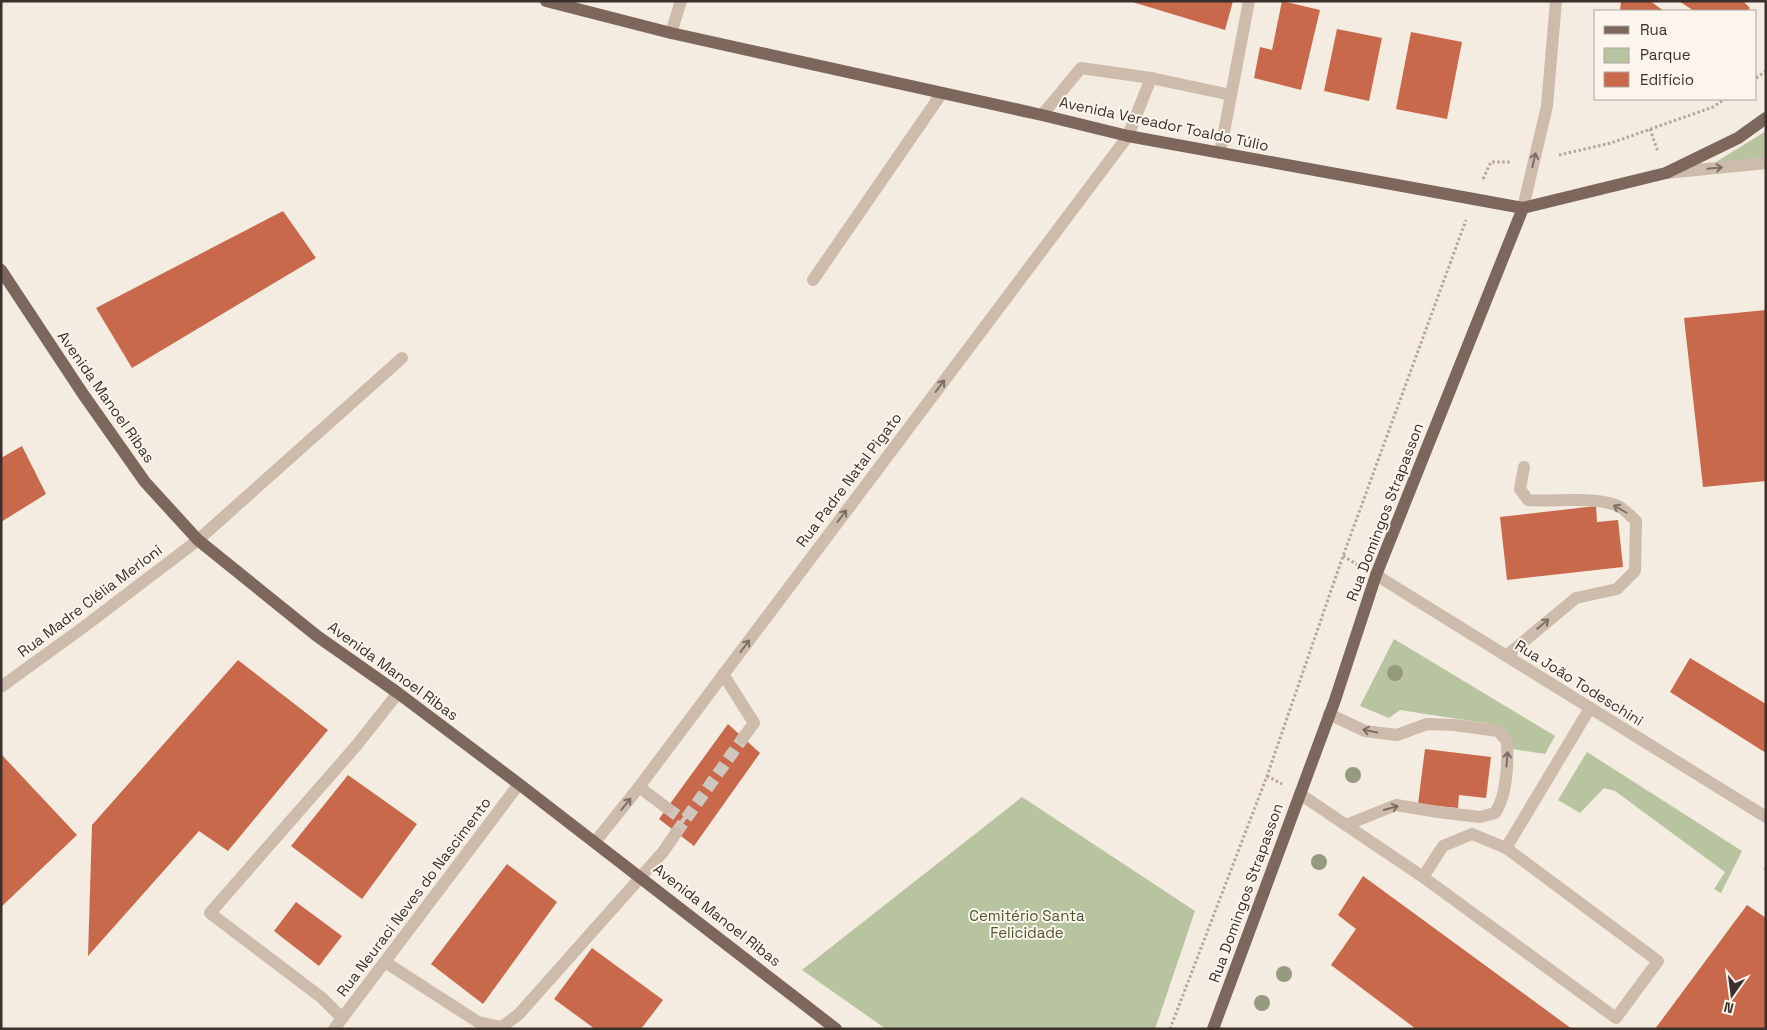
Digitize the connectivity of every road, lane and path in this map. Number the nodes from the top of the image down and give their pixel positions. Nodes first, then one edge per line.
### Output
1 (546, 1) edge
2 (681, 1) edge
3 (1249, 1) edge
4 (1556, 1) edge
5 (671, 33) junction
6 (1151, 78) junction
7 (942, 93) junction
8 (1231, 95) junction
9 (1042, 115) junction
10 (1766, 118) edge
11 (1128, 136) junction
12 (1220, 153) junction
13 (1766, 163) edge
14 (1666, 173) junction
15 (1524, 208) junction
16 (1, 270) edge
17 (813, 280) dead end
18 (402, 358) dead end
19 (1524, 467) dead end
20 (198, 540) junction
21 (1376, 575) junction
22 (1506, 656) junction
23 (723, 674) junction
24 (1, 687) edge
25 (398, 693) junction
26 (1590, 708) junction
27 (1329, 714) junction
28 (743, 738) tunnel mouth
29 (519, 784) junction
30 (639, 787) junction
31 (1300, 794) junction
32 (667, 808) tunnel mouth
33 (1766, 817) edge
34 (1346, 825) junction
35 (676, 833) tunnel mouth
36 (595, 842) junction
37 (1506, 848) junction
38 (1766, 868) edge
39 (1766, 872) edge
40 (640, 876) junction
41 (1423, 877) junction
42 (385, 962) junction
43 (342, 1018) junction
44 (334, 1029) edge
45 (836, 1029) edge
46 (1213, 1029) edge

1 - 5 main road, Avenida Vereador Toaldo Túlio
2 - 5 street
3 - 8 street
15 -> 4 street, Rua Domingos Strapasson
5 - 7 main road, Avenida Vereador Toaldo Túlio
6 - 8 street
6 - 9 street
6 - 11 street, Rua Padre Natal Pigato
7 - 9 main road, Avenida Vereador Toaldo Túlio
7 - 17 street
8 - 12 street
9 - 11 main road, Avenida Vereador Toaldo Túlio
10 - 14 main road, Avenida Vereador Toaldo Túlio
11 - 12 main road, Avenida Vereador Toaldo Túlio
23 -> 11 street, Rua Padre Natal Pigato
12 - 15 main road, Avenida Vereador Toaldo Túlio
14 -> 13 street
14 - 15 main road, Avenida Vereador Toaldo Túlio
15 - 21 main road, Rua Domingos Strapasson
16 - 20 main road, Avenida Manoel Ribas
18 - 20 street, Rua Madre Clélia Merloni
22 -> 19 street
20 - 24 street, Rua Madre Clélia Merloni
20 - 25 main road, Avenida Manoel Ribas
21 - 22 street, Rua João Todeschini
21 - 27 main road, Rua Domingos Strapasson
22 - 26 street, Rua João Todeschini
23 - 28 street
23 - 30 street, Rua Padre Natal Pigato
25 - 29 main road, Avenida Manoel Ribas
25 - 43 street
26 - 33 street, Rua João Todeschini
26 - 37 street
27 - 31 main road, Rua Domingos Strapasson
34 -> 27 street
29 - 36 main road, Avenida Manoel Ribas
29 - 42 street, Rua Neuraci Neves do Nascimento
30 - 32 street
36 -> 30 street, Rua Padre Natal Pigato
31 - 34 street
31 - 46 main road, Rua Domingos Strapasson
34 - 41 street
35 - 40 street
36 - 40 main road, Avenida Manoel Ribas
37 - 41 street
37 - 41 street
38 - 39 path
40 - 42 street
40 - 45 main road, Avenida Manoel Ribas
42 - 43 street, Rua Neuraci Neves do Nascimento
43 - 44 street, Rua Neuraci Neves do Nascimento

